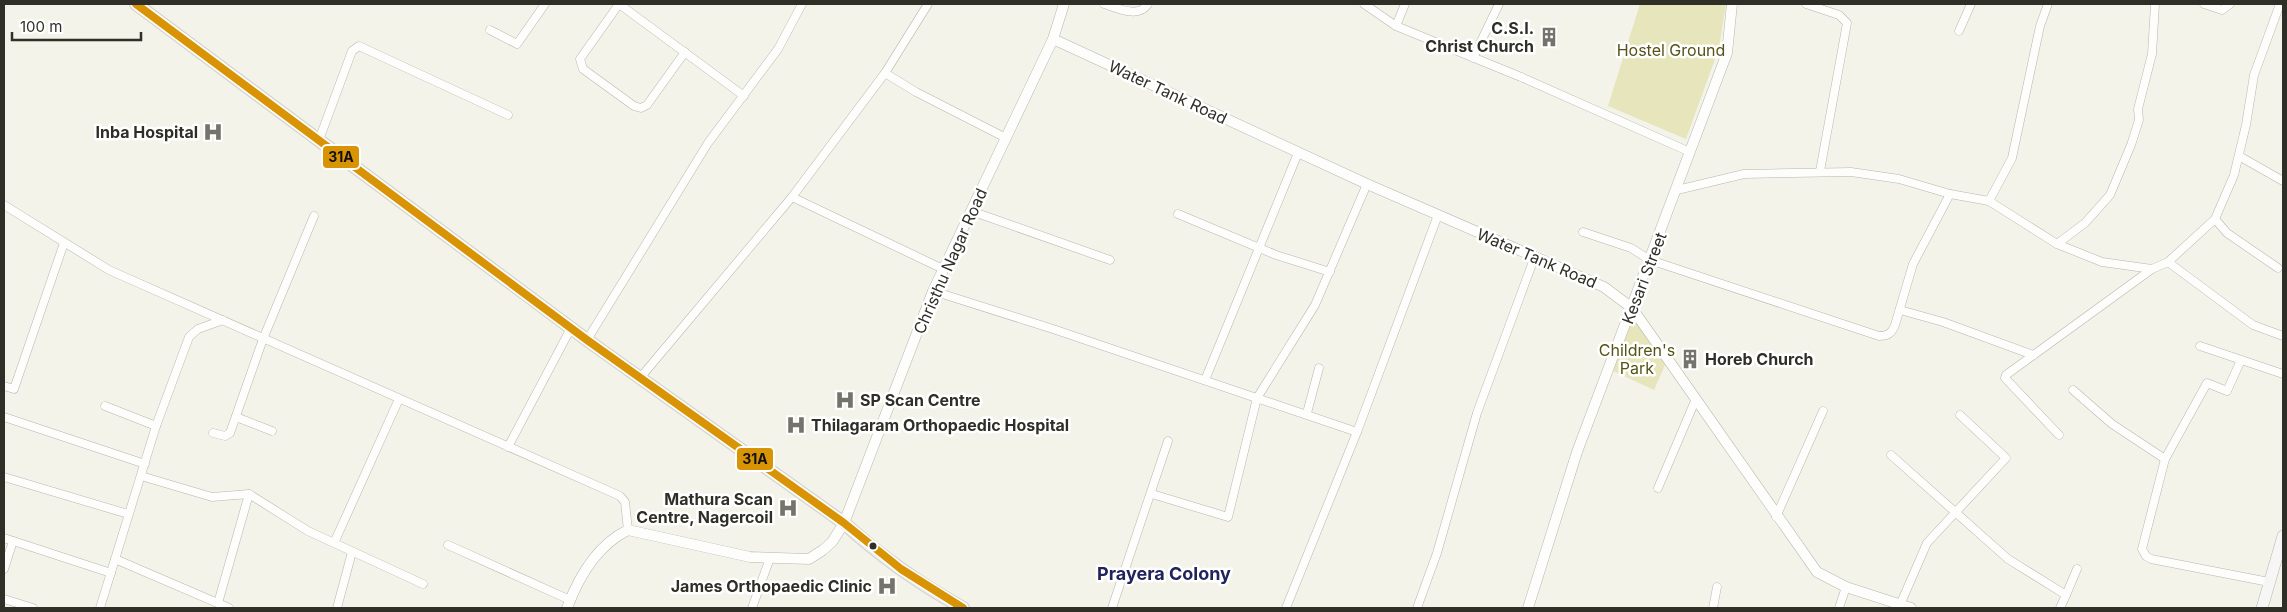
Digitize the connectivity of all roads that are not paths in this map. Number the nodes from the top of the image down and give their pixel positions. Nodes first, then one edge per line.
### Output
1 (136, 4) edge
2 (545, 4) edge
3 (619, 4) edge
4 (802, 4) edge
5 (928, 4) edge
6 (1064, 4) edge
7 (1104, 4) edge
8 (1148, 4) edge
9 (1364, 4) edge
10 (1405, 4) edge
11 (1499, 4) edge
12 (1732, 4) edge
13 (1806, 4) edge
14 (1971, 4) edge
15 (2048, 4) edge
16 (2156, 4) edge
17 (2204, 4) edge
18 (2230, 4) edge
19 (2280, 4) edge
20 (1396, 26) junction
21 (490, 30) dead end
22 (1959, 31) dead end
23 (1053, 39) junction
24 (685, 52) junction
25 (1473, 58) junction
26 (885, 72) junction
27 (744, 96) junction
28 (508, 115) dead end
29 (1006, 138) junction
30 (319, 140) junction
31 (1690, 152) junction
32 (1298, 153) junction
33 (2239, 156) junction
34 (1820, 171) junction
35 (2283, 181) edge
36 (1367, 184) junction
37 (1676, 190) junction
38 (1950, 194) junction
39 (792, 197) junction
40 (1989, 201) junction
41 (4, 205) edge
42 (971, 211) junction
43 (1178, 214) dead end
44 (1438, 215) junction
45 (314, 216) dead end
46 (2215, 219) junction
47 (1583, 232) dead end
48 (64, 243) junction
49 (2057, 244) junction
50 (1259, 248) junction
51 (1535, 256) junction
52 (1110, 260) dead end
53 (1650, 260) junction
54 (2168, 262) junction
55 (2278, 268) dead end
56 (944, 269) junction
57 (2152, 269) junction
58 (1330, 272) junction
59 (933, 291) junction
60 (1632, 308) junction
61 (1900, 310) junction
62 (223, 320) junction
63 (571, 328) junction
64 (2283, 336) edge
65 (263, 339) junction
66 (587, 340) junction
67 (2200, 346) dead end
68 (2033, 355) junction
69 (2241, 360) junction
70 (1319, 368) dead end
71 (2283, 374) edge
72 (640, 378) junction
73 (1205, 380) junction
74 (4, 386) edge
75 (2073, 390) dead end
76 (1257, 398) junction
77 (399, 399) junction
78 (1695, 401) junction
79 (105, 406) dead end
80 (1823, 411) dead end
81 (1307, 413) junction
82 (1960, 415) dead end
83 (4, 417) edge
84 (236, 417) junction
85 (156, 426) junction
86 (272, 431) dead end
87 (1357, 432) junction
88 (213, 433) dead end
89 (2059, 435) dead end
90 (1168, 441) dead end
91 (508, 447) junction
92 (1891, 455) dead end
93 (2165, 459) junction
94 (145, 464) junction
95 (141, 476) junction
96 (4, 477) edge
97 (1658, 488) dead end
98 (249, 494) junction
99 (1152, 494) junction
100 (1954, 513) junction
101 (128, 514) junction
102 (1776, 516) junction
103 (844, 523) junction
104 (628, 530) junction
105 (2283, 536) edge
106 (4, 538) edge
107 (13, 541) junction
108 (334, 543) junction
109 (448, 545) dead end
110 (352, 552) junction
111 (770, 558) junction
112 (115, 559) junction
113 (4, 569) edge
114 (2077, 569) dead end
115 (111, 573) junction
116 (2269, 582) junction
117 (423, 584) dead end
118 (1717, 587) dead end
119 (1846, 587) junction
120 (2066, 595) junction
121 (4, 599) edge
122 (218, 603) junction
123 (568, 604) edge
124 (1900, 605) junction
125 (33, 608) edge
126 (100, 608) edge
127 (229, 608) edge
128 (338, 608) edge
129 (752, 608) edge
130 (963, 608) edge
131 (1112, 608) edge
132 (1286, 608) edge
133 (1417, 608) edge
134 (1528, 608) edge
135 (1713, 608) edge
136 (1839, 608) edge
137 (1911, 608) edge
138 (2060, 608) edge
139 (2262, 608) edge

1 - 30 highway
2 - 21 street
3 - 24 street
3 - 24 street
4 - 27 street
5 - 26 street
6 - 23 street, Christhu Nagar Road
7 - 8 street
9 - 20 street
10 - 20 street
11 - 25 street
12 - 31 street, Kesari Street
13 - 34 street
14 - 22 street
15 - 40 street
16 - 49 street
17 - 18 street
19 - 33 street
20 - 25 street
23 - 29 street, Christhu Nagar Road
23 - 32 street, Water Tank Road
24 - 27 street
25 - 31 street
26 - 29 street
26 - 39 street
27 - 66 street
28 - 30 street
29 - 42 street, Christhu Nagar Road
30 - 63 highway
31 - 37 street, Kesari Street
32 - 36 street, Water Tank Road
32 - 50 street
33 - 35 street
33 - 46 street
34 - 37 street
34 - 38 street
36 - 44 street, Water Tank Road
36 - 58 street
37 - 53 street, Kesari Street
38 - 40 street
38 - 61 street
39 - 56 street
39 - 72 street
40 - 49 street
41 - 48 street
42 - 52 street
42 - 56 street, Christhu Nagar Road
43 - 50 street
44 - 51 street, Water Tank Road
44 - 87 street
45 - 65 street
46 - 54 street
46 - 55 street
47 - 53 street
48 - 62 street
48 - 74 street
49 - 57 street
50 - 58 street
50 - 73 street
51 - 60 street, Water Tank Road
51 - 133 street
53 - 60 street, Kesari Street
53 - 61 street
54 - 57 street
54 - 64 street
56 - 59 street, Christhu Nagar Road
57 - 68 street
58 - 76 street
59 - 73 street
59 - 103 street, Christhu Nagar Road
60 - 78 street, Water Tank Road
60 - 134 street, Kesari Street
61 - 68 street
62 - 65 street
62 - 85 street
63 - 66 highway
63 - 91 street
65 - 77 street
65 - 84 street
66 - 72 highway
67 - 69 street
68 - 89 street
69 - 71 street
69 - 93 street
70 - 81 street
72 - 103 highway
73 - 76 street
75 - 93 street
76 - 81 street
76 - 99 street
77 - 91 street
77 - 108 street
78 - 97 street
78 - 102 street, Water Tank Road
79 - 85 street
80 - 102 street
81 - 87 street
82 - 100 street
83 - 94 street
84 - 86 street
84 - 88 street
85 - 94 street
87 - 132 street
90 - 99 street
91 - 104 street
92 - 100 street
93 - 116 street
94 - 95 street
95 - 98 street
95 - 101 street
96 - 101 street
98 - 108 street
98 - 122 street
99 - 131 street
100 - 120 street
100 - 124 street
101 - 112 street
102 - 119 street, Water Tank Road
103 - 111 street, Christhu Nagar Road
103 - 130 highway
104 - 111 street, Christhu Nagar Road
104 - 123 street
105 - 116 main road
106 - 107 street
107 - 113 street
107 - 115 street
108 - 110 street
109 - 123 street
110 - 117 street
110 - 128 street
111 - 129 street
112 - 115 street
112 - 122 street
114 - 120 street
115 - 126 street
116 - 139 main road
118 - 135 street
119 - 124 street, Water Tank Road
119 - 136 street
120 - 138 street
121 - 125 street
122 - 127 street
124 - 137 street, Water Tank Road

